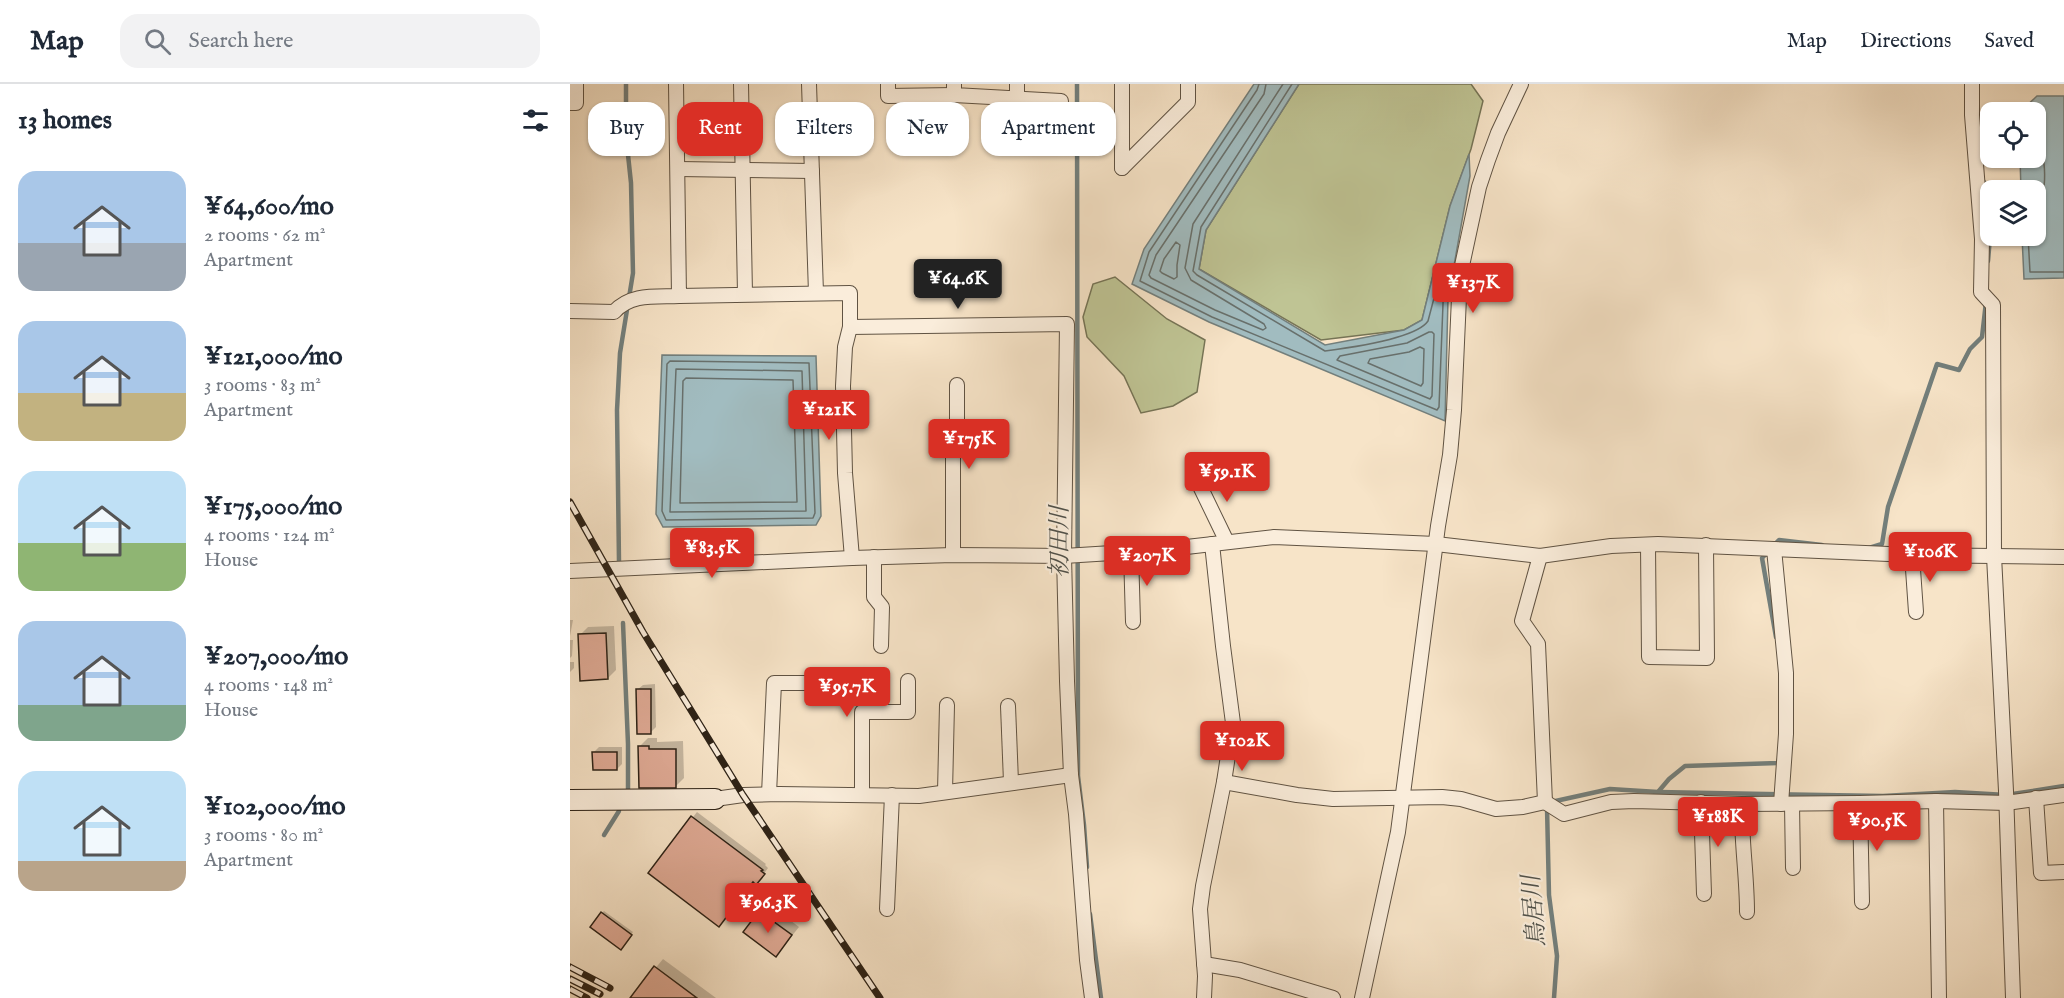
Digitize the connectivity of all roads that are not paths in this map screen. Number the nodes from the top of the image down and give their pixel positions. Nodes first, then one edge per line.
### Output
1 (576, 84) edge
2 (676, 84) edge
3 (741, 84) edge
4 (809, 84) edge
5 (888, 84) edge
6 (1017, 84) edge
7 (1122, 84) edge
8 (1188, 84) edge
9 (1521, 84) edge
10 (1972, 84) edge
11 (954, 90) edge
12 (1017, 99) junction
13 (1061, 101) dead end
14 (570, 104) edge
15 (678, 169) junction
16 (742, 170) junction
17 (812, 171) junction
18 (816, 293) junction
19 (745, 294) junction
20 (679, 296) junction
21 (570, 311) edge
22 (850, 327) junction
23 (957, 385) dead end
24 (1197, 480) dead end
25 (1227, 542) junction
26 (1212, 544) junction
27 (1436, 544) junction
28 (1648, 545) junction
29 (1706, 545) junction
30 (1770, 548) junction
31 (1131, 552) junction
32 (953, 555) junction
33 (1912, 555) junction
34 (1064, 556) junction
35 (1540, 556) junction
36 (1994, 556) junction
37 (874, 557) junction
38 (2064, 557) edge
39 (852, 558) junction
40 (570, 571) edge
41 (1916, 612) dead end
42 (1133, 622) dead end
43 (881, 646) dead end
44 (908, 681) dead end
45 (827, 683) dead end
46 (947, 705) dead end
47 (1008, 706) dead end
48 (1071, 775) junction
49 (1224, 782) junction
50 (1011, 783) junction
51 (945, 792) junction
52 (769, 794) junction
53 (862, 795) junction
54 (892, 795) junction
55 (2064, 795) edge
56 (1403, 797) junction
57 (2006, 797) junction
58 (2036, 798) junction
59 (715, 799) joint
60 (570, 800) edge
61 (1936, 801) junction
62 (1545, 802) junction
63 (1701, 802) junction
64 (1860, 803) junction
65 (1742, 804) junction
66 (1787, 804) junction
67 (1793, 868) dead end
68 (2064, 872) edge
69 (1704, 894) dead end
70 (1862, 902) dead end
71 (887, 909) dead end
72 (1747, 912) dead end
73 (1204, 964) junction
74 (1092, 998) edge
75 (1204, 998) edge
76 (1333, 998) edge
77 (1362, 998) edge
78 (1939, 998) edge
79 (2013, 998) edge

1 - 14 street
2 - 15 street
3 - 16 street
4 - 17 street
5 - 11 street
6 - 12 street
7 - 8 street
9 - 27 street
10 - 36 street
11 - 12 street
12 - 13 street
15 - 16 street
15 - 20 street
16 - 17 street
16 - 19 street
17 - 18 street
18 - 19 street
18 - 22 street
19 - 20 street
20 - 21 street
22 - 34 street
22 - 39 street
23 - 32 street
24 - 25 street
25 - 26 street
25 - 27 street
26 - 31 street
26 - 49 street
27 - 35 street
27 - 56 street
28 - 29 street
28 - 29 street
28 - 35 street
29 - 30 street
30 - 33 street
30 - 66 street
31 - 34 street
31 - 42 street
32 - 34 street
32 - 37 street
33 - 36 street
33 - 41 street
34 - 48 street
35 - 62 street
36 - 38 street
36 - 57 street
37 - 39 street
37 - 43 street
39 - 40 street
44 - 53 street
45 - 52 street
46 - 51 street
47 - 50 street
48 - 50 street
48 - 74 street
49 - 56 street
49 - 73 street
50 - 51 street
51 - 54 street
52 - 53 street
52 - 59 street
53 - 54 street
54 - 71 street
55 - 58 street
56 - 62 street
56 - 77 street
57 - 58 street
57 - 61 street
57 - 79 street
58 - 68 street
59 - 60 street
61 - 64 street
61 - 78 street
62 - 63 street
63 - 65 street
63 - 69 street
64 - 66 street
64 - 70 street
65 - 66 street
65 - 72 street
66 - 67 street
73 - 75 street
73 - 76 street

